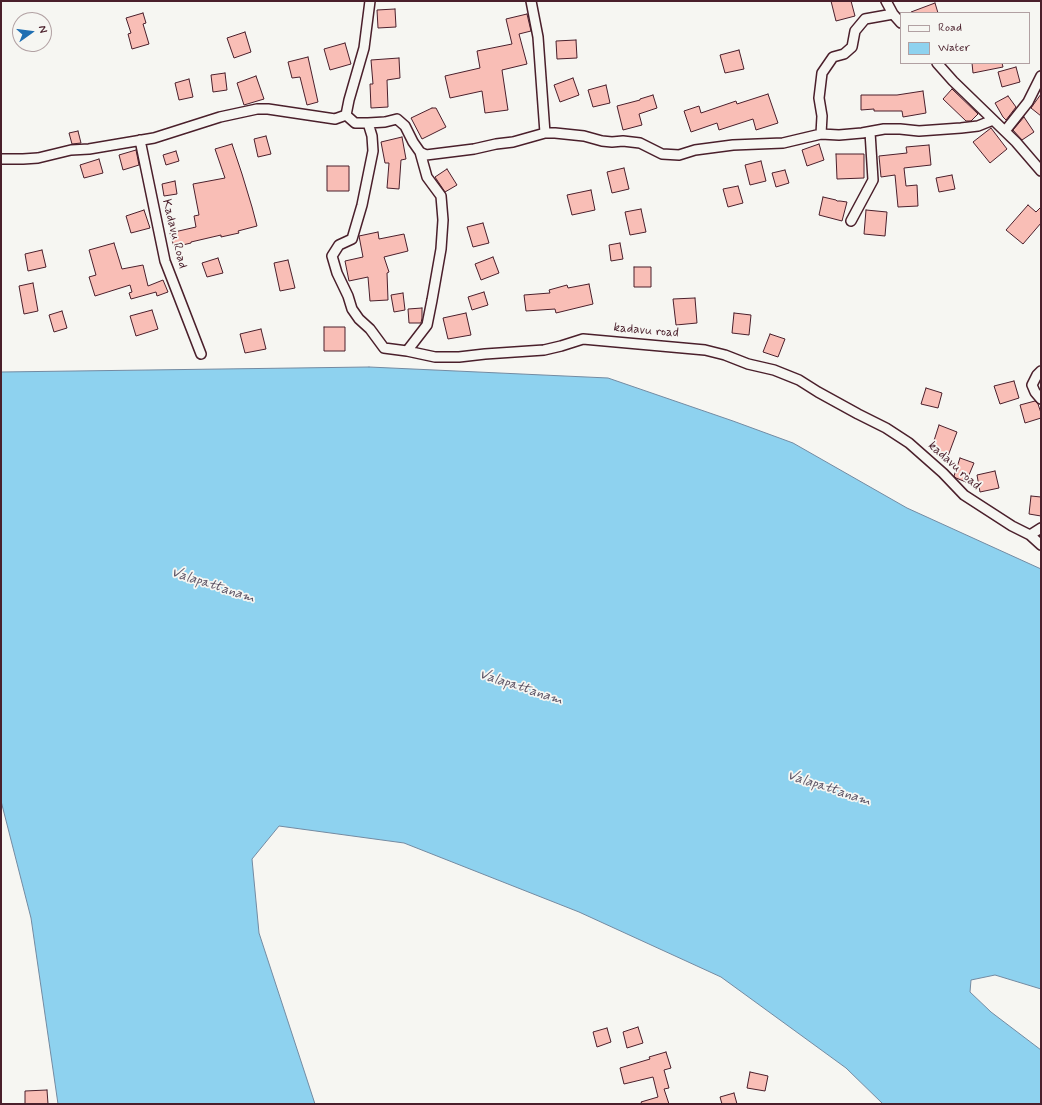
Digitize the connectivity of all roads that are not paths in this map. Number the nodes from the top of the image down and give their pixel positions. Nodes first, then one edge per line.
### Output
1 (370, 1) edge
2 (531, 1) edge
3 (886, 1) edge
4 (893, 14) junction
5 (900, 22) edge
6 (938, 64) edge
7 (1041, 76) edge
8 (346, 115) junction
9 (993, 120) junction
10 (368, 123) junction
11 (1005, 131) junction
12 (870, 132) junction
13 (545, 133) junction
14 (821, 134) junction
15 (140, 140) junction
16 (420, 152) junction
17 (1, 159) edge
18 (1041, 171) edge
19 (851, 221) dead end
20 (407, 351) junction
21 (201, 354) dead end
22 (1041, 371) edge
23 (1041, 398) edge
24 (1041, 528) edge
25 (1030, 535) junction
26 (1041, 545) edge

1 - 8 street
2 - 13 street
3 - 4 street
4 - 5 street
4 - 14 street
6 - 9 street
7 - 11 street
8 - 10 street
8 - 15 street
9 - 11 street
9 - 12 street
10 - 16 street
10 - 20 street, kadavu road
11 - 18 street
12 - 14 street
12 - 19 street
13 - 14 street
13 - 16 street
15 - 17 street
15 - 21 street, Kadavu Road
16 - 20 street
20 - 25 street, kadavu road
22 - 23 street
24 - 25 street
25 - 26 street, kadavu road

